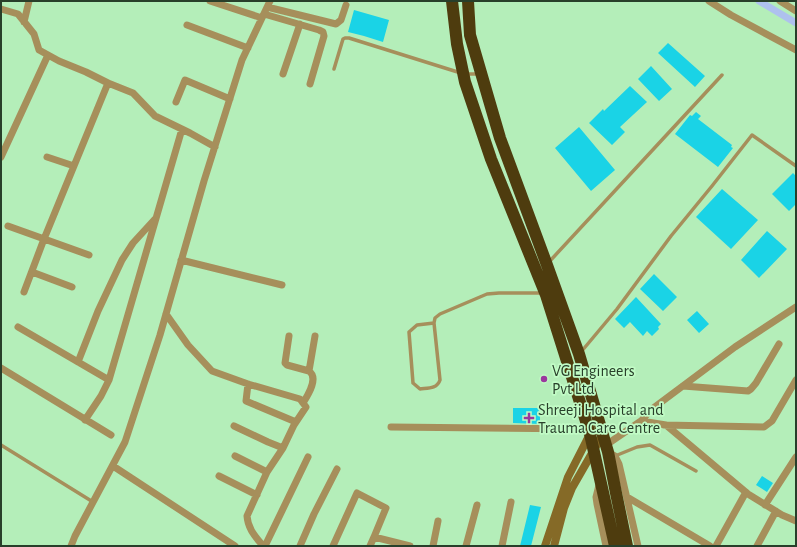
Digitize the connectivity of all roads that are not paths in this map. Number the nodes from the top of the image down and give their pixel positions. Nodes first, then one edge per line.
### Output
1 (29, 1) edge
2 (210, 1) edge
3 (452, 1) edge
4 (468, 1) edge
5 (709, 1) edge
6 (780, 1) edge
7 (346, 5) dead end
8 (1, 9) edge
9 (266, 10) edge
10 (796, 11) edge
11 (24, 22) junction
12 (300, 24) junction
13 (187, 25) dead end
14 (248, 48) junction
15 (796, 50) edge
16 (48, 54) junction
17 (334, 70) dead end
18 (283, 74) dead end
19 (464, 74) junction
20 (482, 74) junction
21 (722, 75) dead end
22 (108, 83) junction
23 (310, 84) dead end
24 (230, 99) junction
25 (176, 102) dead end
26 (182, 129) junction
27 (215, 147) junction
28 (1, 157) edge
29 (47, 157) dead end
30 (74, 166) junction
31 (796, 166) edge
32 (156, 217) junction
33 (8, 226) dead end
34 (44, 239) junction
35 (89, 255) dead end
36 (181, 260) junction
37 (547, 265) junction
38 (32, 272) junction
39 (282, 285) dead end
40 (72, 287) dead end
41 (24, 292) dead end
42 (545, 292) junction
43 (796, 307) edge
44 (166, 314) junction
45 (434, 323) junction
46 (18, 327) dead end
47 (289, 336) dead end
48 (315, 336) dead end
49 (780, 344) dead end
50 (578, 354) junction
51 (78, 362) junction
52 (1, 368) edge
53 (309, 371) junction
54 (109, 380) junction
55 (796, 380) edge
56 (248, 384) junction
57 (683, 386) junction
58 (303, 403) junction
59 (652, 409) junction
60 (85, 420) junction
61 (599, 421) junction
62 (641, 421) junction
63 (296, 422) junction
64 (655, 424) junction
65 (663, 425) junction
66 (234, 426) dead end
67 (391, 427) dead end
68 (589, 432) junction
69 (111, 435) dead end
70 (1, 445) edge
71 (608, 447) junction
72 (283, 448) junction
73 (594, 451) junction
74 (235, 456) dead end
75 (308, 457) dead end
76 (796, 457) edge
77 (113, 466) junction
78 (336, 469) dead end
79 (267, 472) junction
80 (696, 472) dead end
81 (219, 476) dead end
82 (600, 479) junction
83 (746, 492) junction
84 (257, 495) junction
85 (627, 497) junction
86 (93, 502) junction
87 (511, 502) dead end
88 (477, 505) dead end
89 (765, 505) junction
90 (776, 511) junction
91 (796, 520) edge
92 (438, 521) dead end
93 (374, 537) junction
94 (634, 544) edge
95 (71, 546) edge
96 (235, 546) edge
97 (264, 546) edge
98 (300, 546) edge
99 (334, 546) edge
100 (370, 546) edge
101 (408, 546) edge
102 (432, 546) edge
103 (466, 546) edge
104 (502, 546) edge
105 (546, 546) edge
106 (554, 546) edge
107 (606, 546) edge
108 (615, 546) edge
109 (645, 546) edge
110 (710, 546) edge
111 (716, 546) edge
112 (757, 546) edge

1 - 11 street
2 - 9 street
3 - 19 highway
4 - 20 highway
5 - 15 street
6 - 10 street
7 - 9 street
8 - 11 street
9 - 12 street
9 - 14 street
11 - 16 street
12 - 18 street
12 - 23 street
13 - 14 street
14 - 24 street
16 - 22 street
16 - 28 street
17 - 19 lane
19 - 20 lane
19 - 42 highway
20 - 37 highway
21 - 37 lane
22 - 26 street
22 - 30 street
24 - 25 street
24 - 27 street
26 - 27 street
26 - 32 street
27 - 36 street
29 - 30 street
30 - 34 street
31 - 50 lane
32 - 51 street
32 - 54 street
33 - 34 street
34 - 35 street
34 - 38 street
36 - 39 street
36 - 44 street
37 - 50 highway
38 - 40 street
38 - 41 street
42 - 45 lane
42 - 68 highway
43 - 57 street
44 - 56 street
44 - 77 street
45 - 45 lane
46 - 51 street
47 - 53 street
48 - 53 street
49 - 57 street
50 - 61 highway
51 - 54 street
52 - 60 street
53 - 58 street
54 - 60 street
55 - 65 street
56 - 58 street
56 - 63 street
57 - 59 street
58 - 63 street
59 - 62 street
59 - 64 street
60 - 69 street
61 - 68 street
61 - 71 highway
62 - 64 street
62 - 71 street
63 - 72 street
64 - 65 street
65 - 83 street
66 - 72 street
67 - 68 street
68 - 73 highway
68 - 105 street
70 - 86 lane
71 - 73 street
71 - 80 lane
71 - 85 street
71 - 94 highway
72 - 79 street
73 - 82 highway
73 - 106 street
74 - 79 street
75 - 97 street
76 - 89 street
77 - 86 street
77 - 96 street
78 - 98 street
79 - 84 street
81 - 84 street
82 - 107 street
82 - 108 highway
83 - 89 street
83 - 111 street
84 - 97 street
85 - 94 street
85 - 110 street
86 - 95 street
87 - 104 street
88 - 103 street
89 - 90 street
90 - 91 street
90 - 112 street
92 - 102 street
93 - 99 street
93 - 100 street
93 - 101 street
94 - 109 street

